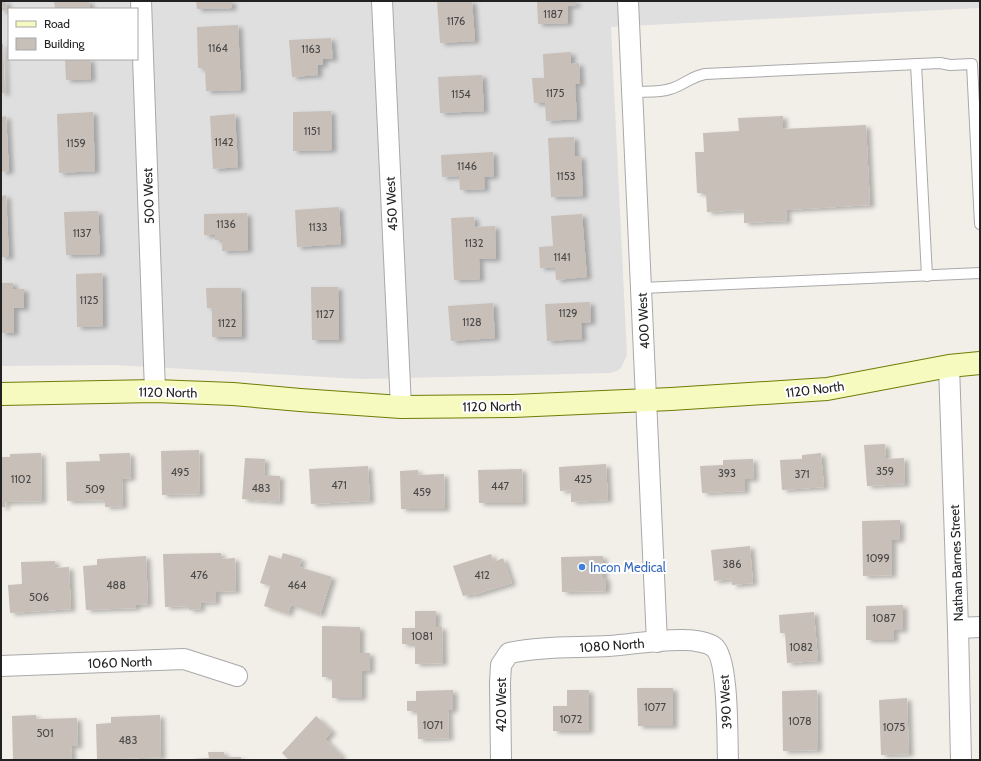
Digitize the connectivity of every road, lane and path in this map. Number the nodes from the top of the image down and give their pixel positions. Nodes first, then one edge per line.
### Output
1 (141, 1) edge
2 (382, 1) edge
3 (628, 1) edge
4 (916, 64) junction
5 (632, 92) junction
6 (980, 224) edge
7 (980, 273) edge
8 (927, 276) junction
9 (642, 288) junction
10 (980, 363) edge
11 (949, 366) junction
12 (155, 391) junction
13 (1, 394) edge
14 (647, 401) junction
15 (401, 407) junction
16 (980, 627) edge
17 (958, 628) junction
18 (657, 642) junction
19 (714, 647) joint
20 (509, 653) joint
21 (1, 666) edge
22 (237, 676) dead end
23 (501, 760) edge
24 (728, 760) edge
25 (961, 760) edge

1 - 12 street, 500 West
2 - 15 street, 450 West
3 - 5 street, 400 West
4 - 5 lane
4 - 6 lane
4 - 8 lane
5 - 9 street, 400 West
7 - 8 lane
8 - 9 lane
9 - 14 street, 400 West
10 - 11 street, 1120 North
11 - 14 street, 1120 North
11 - 17 street, Nathan Barnes Street
12 - 13 street, 1120 North
12 - 15 street, 1120 North
14 - 15 street, 1120 North
14 - 18 street, 400 West
16 - 17 street
17 - 25 street, Nathan Barnes Street
18 - 19 street, 1080 North
18 - 20 street, 1080 North
19 - 24 street, 390 West
20 - 23 street, 420 West
21 - 22 street, 1060 North

